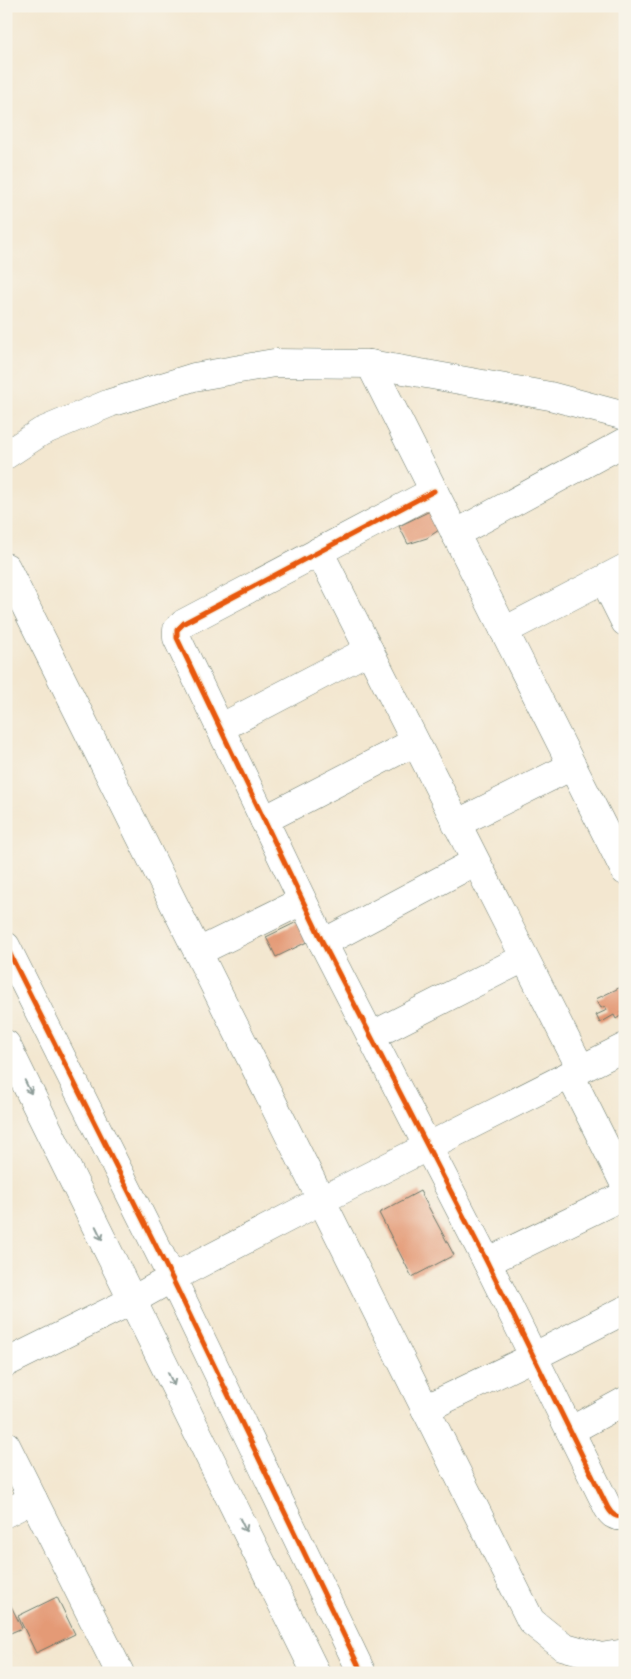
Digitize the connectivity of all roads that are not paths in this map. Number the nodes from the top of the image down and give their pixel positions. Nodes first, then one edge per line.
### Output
1 (370, 364) junction
2 (625, 416) edge
3 (625, 442) edge
4 (6, 455) edge
5 (434, 492) junction
6 (456, 534) junction
7 (318, 551) junction
8 (6, 567) edge
9 (614, 574) edge
10 (625, 622) edge
11 (504, 631) junction
12 (369, 650) junction
13 (220, 728) junction
14 (414, 742) junction
15 (572, 766) junction
16 (264, 820) junction
17 (456, 824) junction
18 (476, 862) junction
19 (625, 871) edge
20 (302, 901) junction
21 (323, 943) junction
22 (6, 946) edge
23 (198, 952) junction
24 (524, 958) junction
25 (371, 1036) junction
26 (6, 1044) edge
27 (625, 1047) edge
28 (576, 1072) junction
29 (429, 1147) junction
30 (625, 1185) edge
31 (625, 1194) edge
32 (322, 1200) junction
33 (487, 1262) junction
34 (172, 1278) junction
35 (132, 1300) junction
36 (625, 1310) edge
37 (533, 1357) junction
38 (6, 1363) edge
39 (625, 1402) edge
40 (425, 1409) junction
41 (570, 1431) junction
42 (6, 1445) edge
43 (34, 1499) junction
44 (6, 1513) edge
45 (625, 1516) edge
46 (625, 1652) edge
47 (120, 1673) edge
48 (316, 1673) edge
49 (362, 1673) edge

1 - 2 street
1 - 4 street
1 - 5 street
3 - 6 street
5 - 6 street
5 - 7 street
6 - 11 street
7 - 12 street
7 - 13 street
8 - 23 street
9 - 10 street
9 - 11 street
11 - 15 street
12 - 13 street
12 - 14 street
13 - 16 street
14 - 16 street
14 - 17 street
15 - 17 street
15 - 19 street
16 - 20 street
17 - 18 street
18 - 21 street
18 - 24 street
20 - 21 street
20 - 23 street
21 - 25 street
22 - 34 street
23 - 32 street
24 - 25 street
24 - 28 street
25 - 29 street
26 -> 35 street
27 - 28 street
28 - 29 street
28 - 30 street
29 - 32 street
29 - 33 street
31 - 33 street
32 - 34 street
32 - 40 street
33 - 37 street
34 - 35 street
34 - 49 street
35 - 38 street
35 -> 48 street
36 - 37 street
37 - 40 street
37 - 41 street
39 - 41 street
40 - 46 street
41 - 45 street
42 - 43 street
43 - 44 street
43 - 47 street

